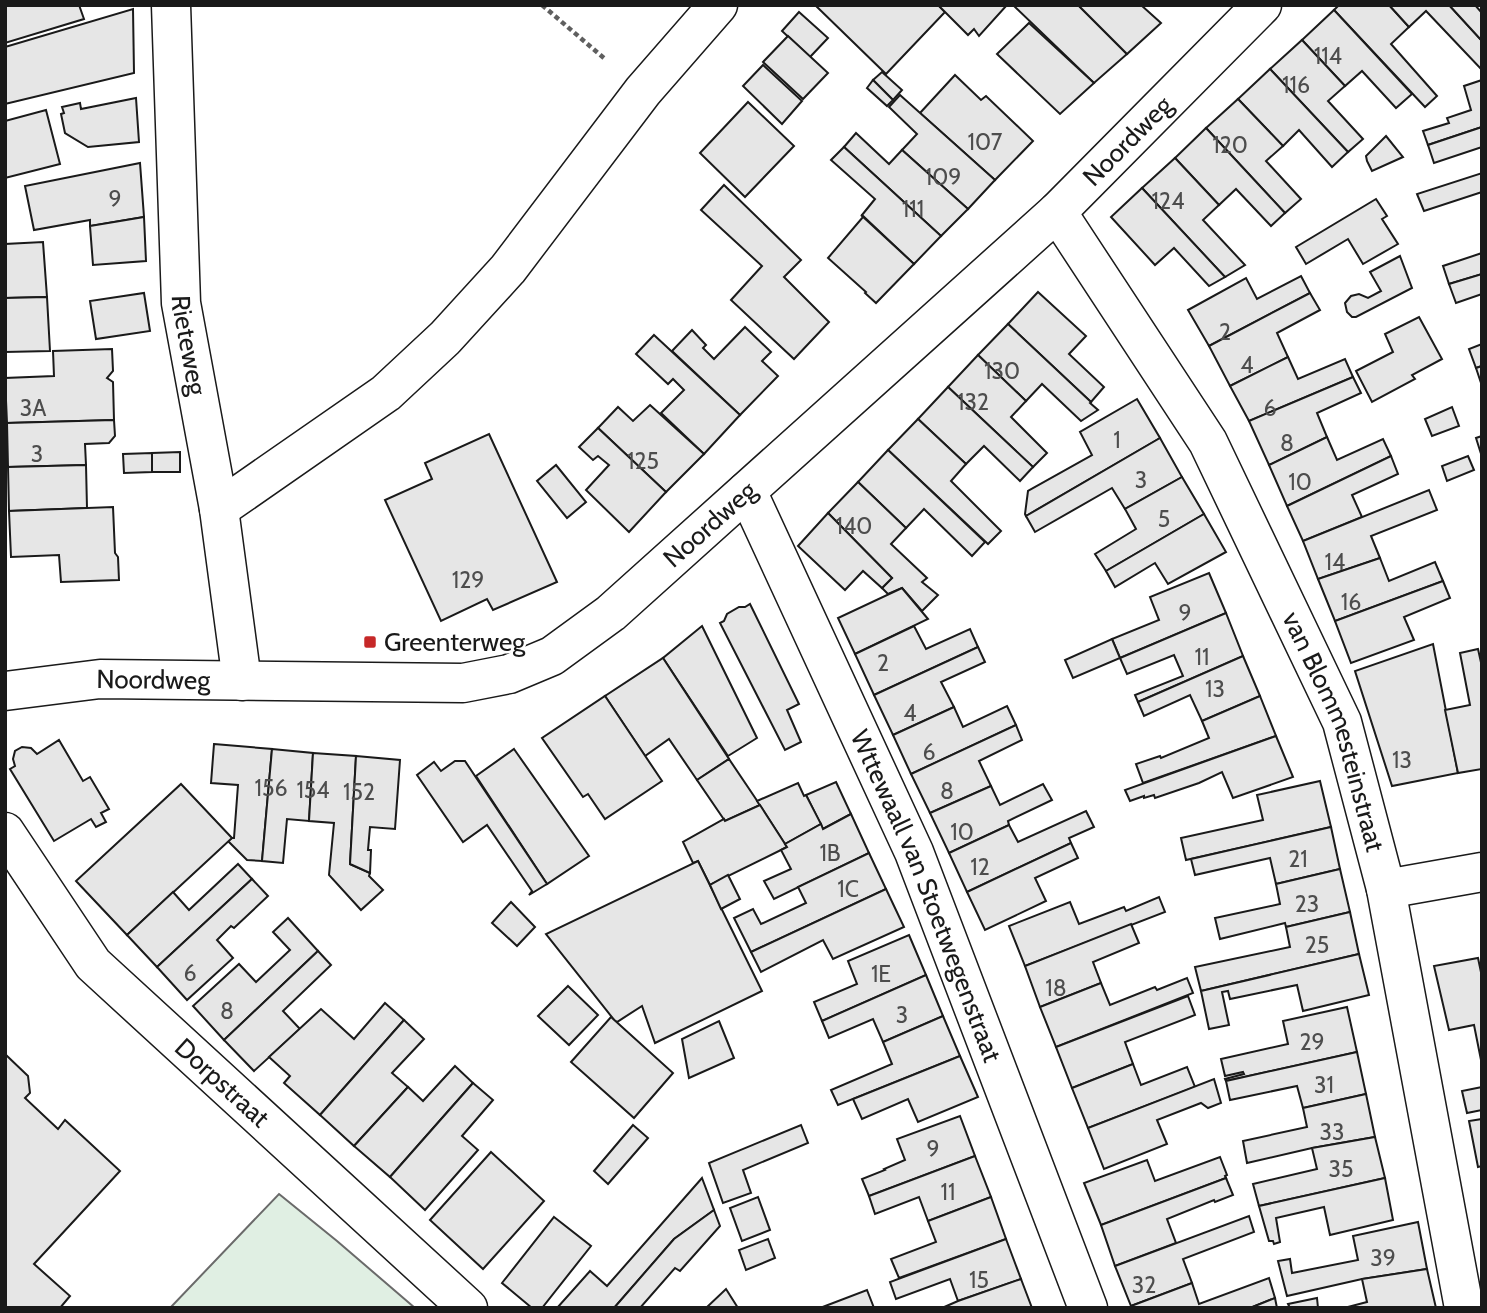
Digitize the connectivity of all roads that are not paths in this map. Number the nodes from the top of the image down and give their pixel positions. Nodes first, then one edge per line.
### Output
1 (171, 5) edge
2 (718, 5) edge
3 (1262, 5) edge
4 (1058, 212) junction
5 (747, 491) junction
6 (219, 509) junction
7 (242, 681) junction
8 (5, 691) edge
9 (5, 832) edge
10 (1482, 872) edge
11 (1386, 890) junction
12 (468, 1308) edge
13 (1088, 1308) edge
14 (1464, 1308) edge

1 - 6 street, Rieteweg
2 - 6 street
3 - 4 street, Noordweg
4 - 5 street, Noordweg
4 - 11 street, van Blommesteinstraat
5 - 7 street, Noordweg
5 - 13 street, Wttewaall van Stoetwegenstraat
6 - 7 street, Rieteweg
7 - 8 street, Noordweg
9 - 12 street, Dorpstraat
10 - 11 street
11 - 14 street, van Blommesteinstraat

